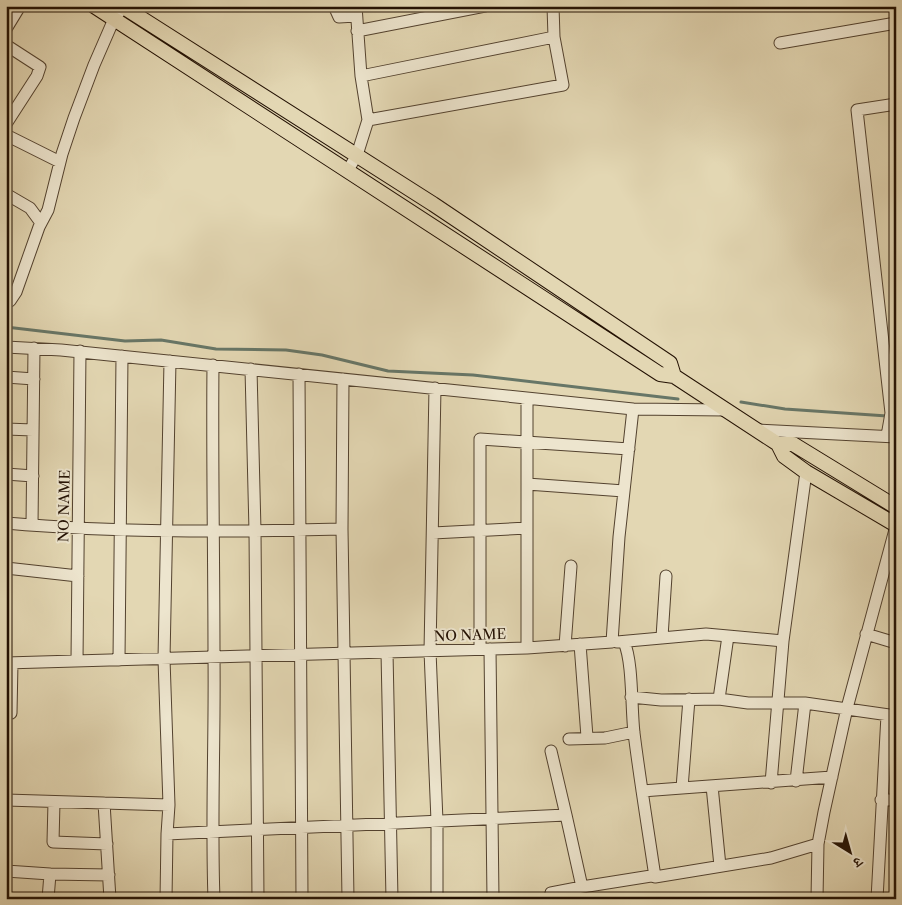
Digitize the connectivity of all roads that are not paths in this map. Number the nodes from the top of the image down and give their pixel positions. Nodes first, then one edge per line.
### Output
1 (20, 6) edge
2 (94, 6) edge
3 (123, 6) edge
4 (334, 6) edge
5 (485, 6) edge
6 (553, 6) edge
7 (356, 11) edge
8 (114, 20) junction
9 (896, 23) edge
10 (6, 30) edge
11 (357, 31) junction
12 (554, 37) junction
13 (780, 43) dead end
14 (6, 45) edge
15 (362, 76) junction
16 (896, 104) edge
17 (368, 120) junction
18 (6, 124) edge
19 (6, 135) edge
20 (357, 155) junction
21 (60, 162) junction
22 (348, 170) junction
23 (6, 194) edge
24 (433, 204) junction
25 (422, 219) junction
26 (41, 223) junction
27 (10, 301) dead end
28 (6, 347) edge
29 (34, 348) junction
30 (80, 352) junction
31 (122, 356) junction
32 (170, 361) junction
33 (213, 365) junction
34 (251, 369) junction
35 (298, 374) junction
36 (674, 376) junction
37 (6, 378) edge
38 (34, 379) junction
39 (343, 379) junction
40 (435, 388) junction
41 (527, 398) junction
42 (633, 409) junction
43 (725, 410) junction
44 (6, 428) edge
45 (33, 430) junction
46 (757, 430) junction
47 (891, 437) edge
48 (527, 441) junction
49 (778, 444) junction
50 (629, 449) junction
51 (806, 472) junction
52 (6, 474) edge
53 (33, 476) junction
54 (527, 484) junction
55 (624, 491) junction
56 (896, 507) edge
57 (6, 523) edge
58 (32, 525) junction
59 (896, 526) edge
60 (527, 528) junction
61 (78, 529) junction
62 (342, 529) junction
63 (120, 530) junction
64 (298, 530) junction
65 (481, 530) junction
66 (167, 531) junction
67 (212, 531) junction
68 (256, 531) junction
69 (433, 533) junction
70 (571, 566) dead end
71 (6, 568) edge
72 (78, 576) junction
73 (666, 576) dead end
74 (866, 634) junction
75 (728, 636) junction
76 (662, 637) junction
77 (783, 640) junction
78 (618, 642) junction
79 (896, 642) edge
80 (580, 644) junction
81 (565, 646) junction
82 (527, 648) junction
83 (485, 649) junction
84 (430, 651) junction
85 (387, 652) junction
86 (344, 653) junction
87 (301, 655) junction
88 (257, 656) junction
89 (214, 657) junction
90 (164, 658) junction
91 (119, 660) junction
92 (77, 661) junction
93 (9, 663) edge
94 (631, 697) junction
95 (689, 699) junction
96 (719, 699) junction
97 (778, 701) junction
98 (805, 703) junction
99 (847, 708) junction
100 (6, 712) edge
101 (892, 715) edge
102 (634, 732) junction
103 (587, 737) junction
104 (569, 739) dead end
105 (551, 751) dead end
106 (832, 777) junction
107 (796, 781) junction
108 (771, 783) junction
109 (712, 786) junction
110 (682, 788) junction
111 (642, 791) junction
112 (6, 800) edge
113 (881, 800) junction
114 (896, 800) edge
115 (54, 802) junction
116 (104, 803) junction
117 (169, 805) junction
118 (566, 815) junction
119 (492, 818) junction
120 (437, 821) junction
121 (391, 823) junction
122 (346, 826) junction
123 (300, 828) junction
124 (257, 830) junction
125 (211, 832) junction
126 (167, 834) junction
127 (106, 844) junction
128 (818, 844) junction
129 (720, 866) junction
130 (6, 871) edge
131 (50, 874) junction
132 (109, 875) junction
133 (656, 877) junction
134 (582, 887) junction
135 (48, 899) edge
136 (110, 899) edge
137 (166, 899) edge
138 (214, 899) edge
139 (258, 899) edge
140 (302, 899) edge
141 (348, 899) edge
142 (392, 899) edge
143 (437, 899) edge
144 (493, 899) edge
145 (550, 899) edge
146 (817, 899) edge
147 (877, 899) edge

1 - 10 street
2 - 8 main road
3 - 8 street
3 - 20 main road
4 - 7 street
5 - 11 street
6 - 12 street
7 - 11 street
8 - 21 street
8 - 22 main road
9 - 13 street
11 - 15 street
12 - 15 street
12 - 17 street
14 - 18 street
15 - 17 street
16 - 47 street
17 - 20 street
19 - 21 street
20 - 22 street
20 - 24 main road
21 - 26 street
22 - 25 main road
23 - 26 street
24 - 25 main road
24 - 36 main road
25 - 36 main road
26 - 27 street
28 - 29 street
29 - 30 street
29 - 38 street
30 - 31 street
30 - 61 street, NO NAME
31 - 32 street
31 - 63 street
32 - 33 street
32 - 66 street
33 - 34 street
33 - 67 street
34 - 35 street
34 - 68 street
35 - 39 street
35 - 64 street
36 - 43 main road
37 - 38 street
38 - 45 street
39 - 40 street
39 - 62 street
40 - 41 street
40 - 69 street
41 - 42 street
41 - 48 street, NO NAME
42 - 43 street
42 - 50 street
43 - 46 main road
44 - 45 street
45 - 53 street
46 - 47 street
46 - 49 main road
48 - 50 street
48 - 54 street, NO NAME
48 - 65 street
49 - 51 main road
49 - 56 main road
50 - 55 street
51 - 59 main road
51 - 77 street
52 - 53 street
53 - 58 street
54 - 55 street
54 - 60 street, NO NAME
55 - 78 street
57 - 58 street
58 - 61 street
59 - 74 street
60 - 65 street
60 - 82 street, NO NAME
61 - 63 street
61 - 72 street, NO NAME
62 - 64 street
62 - 86 street
63 - 66 street
63 - 91 street
64 - 68 street
64 - 87 street
65 - 69 street
65 - 83 street
66 - 67 street
66 - 90 street
67 - 68 street
67 - 89 street
68 - 88 street
69 - 84 street
70 - 81 street
71 - 72 street
72 - 92 street, NO NAME
73 - 76 street
74 - 79 street
74 - 99 street
75 - 76 street
75 - 77 street
75 - 96 street
76 - 78 street
77 - 97 street
78 - 80 street
78 - 94 street
80 - 81 street
80 - 103 street
81 - 82 street
82 - 83 street, NO NAME
83 - 84 street, NO NAME
83 - 119 street
84 - 85 street, NO NAME
84 - 120 street
85 - 86 street, NO NAME
85 - 121 street
86 - 87 street, NO NAME
86 - 122 street
87 - 88 street, NO NAME
87 - 123 street
88 - 89 street, NO NAME
88 - 124 street
89 - 90 street, NO NAME
89 - 125 street
90 - 91 street, NO NAME
90 - 117 street
91 - 92 street, NO NAME
92 - 93 street, NO NAME
93 - 100 street
94 - 95 street
94 - 102 street
95 - 96 street
95 - 110 street
96 - 97 street
97 - 98 street
97 - 108 street
98 - 99 street
98 - 107 street
99 - 101 street
99 - 106 street
101 - 113 street
102 - 103 street
102 - 111 street
103 - 104 street
105 - 118 street
106 - 107 street
106 - 128 street
107 - 108 street
108 - 109 street
109 - 110 street
109 - 129 street
110 - 111 street
111 - 133 street
112 - 115 street
113 - 114 street
113 - 147 street
115 - 116 street
115 - 127 street
116 - 117 street
116 - 127 street
117 - 126 street
118 - 119 street
118 - 134 street
119 - 120 street
119 - 144 street
120 - 121 street
120 - 143 street
121 - 122 street
121 - 142 street
122 - 123 street
122 - 141 street
123 - 124 street
123 - 140 street
124 - 125 street
124 - 139 street
125 - 126 street
125 - 138 street
126 - 137 street
127 - 132 street
128 - 129 street
128 - 146 street
129 - 133 street
130 - 131 street
131 - 132 street
131 - 135 street
132 - 136 street
133 - 134 street
134 - 145 street

